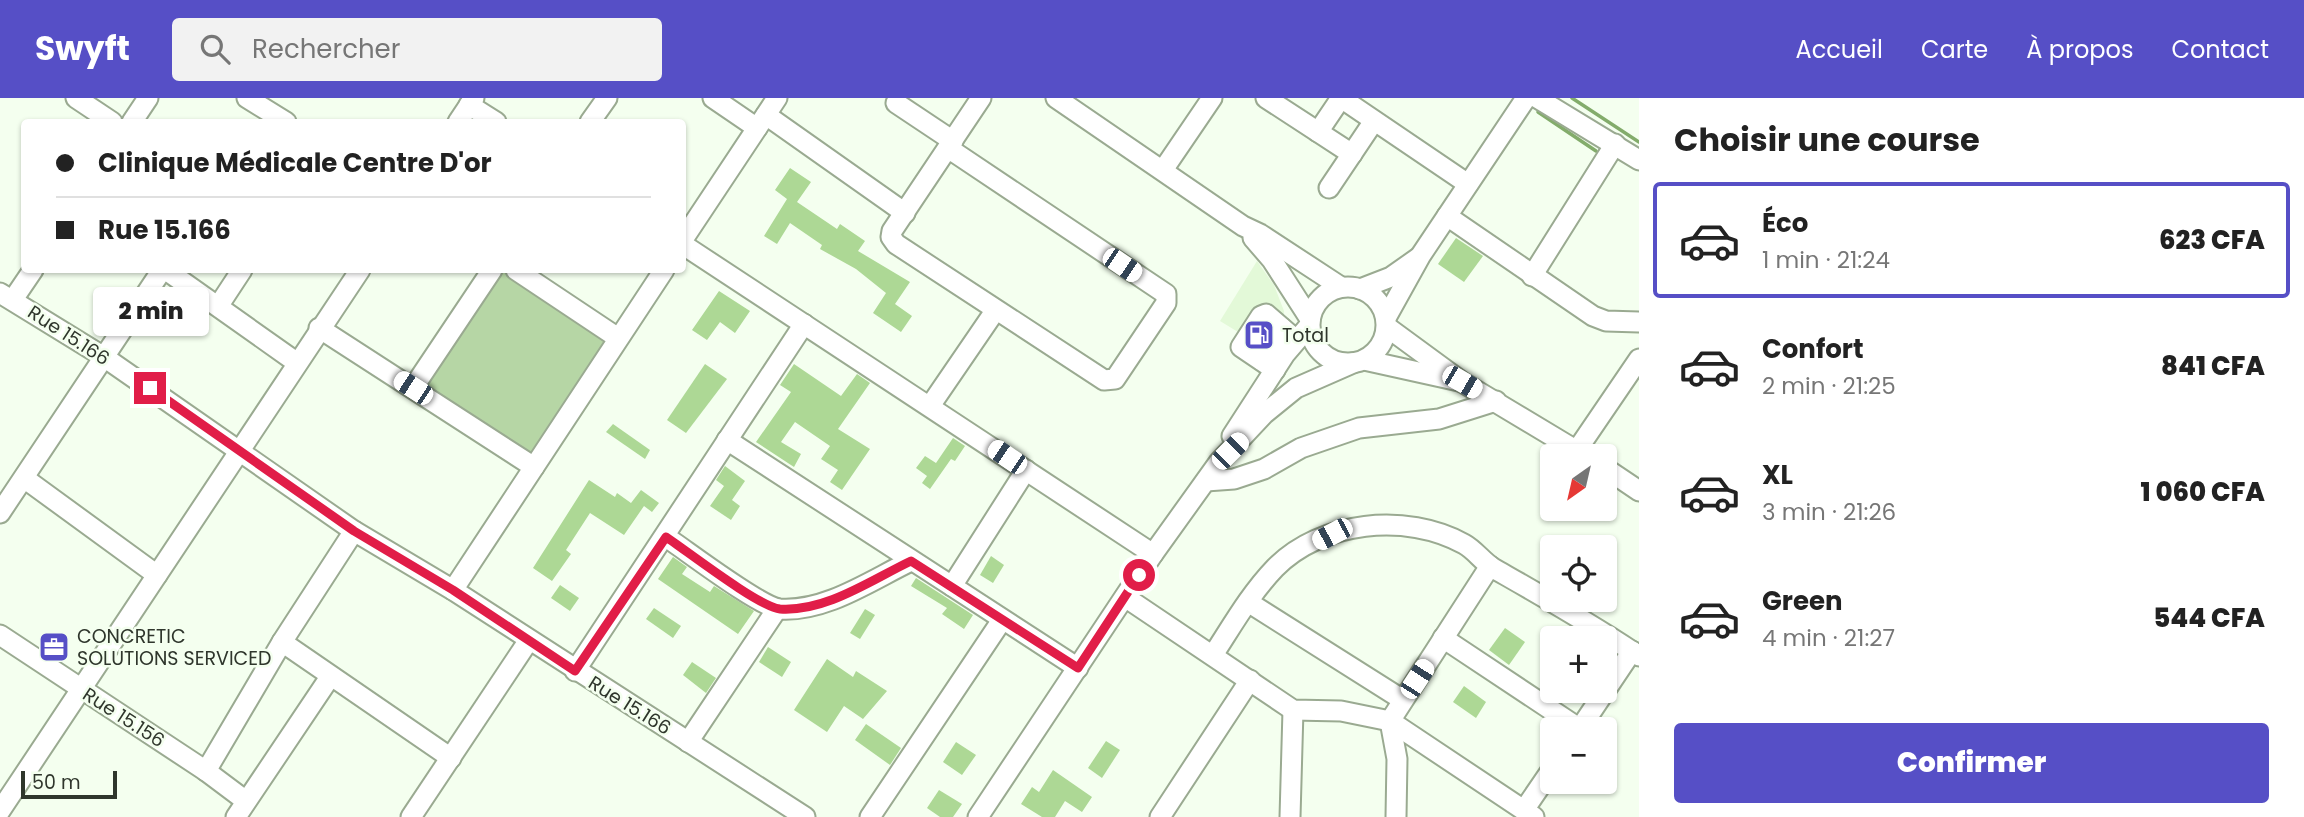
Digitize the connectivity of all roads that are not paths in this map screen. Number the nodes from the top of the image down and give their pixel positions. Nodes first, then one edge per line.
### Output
1 (76, 98) edge
2 (148, 98) edge
3 (247, 98) edge
4 (607, 98) edge
5 (713, 98) edge
6 (777, 98) edge
7 (981, 98) edge
8 (1056, 98) edge
9 (1212, 98) edge
10 (1265, 98) edge
11 (1341, 98) edge
12 (1526, 98) edge
13 (1537, 98) edge
14 (472, 102) edge
15 (896, 103) dead end
16 (279, 111) edge
17 (108, 119) edge
18 (134, 119) edge
19 (460, 119) edge
20 (492, 119) edge
21 (592, 119) edge
22 (761, 121) junction
23 (1374, 121) junction
24 (1318, 132) junction
25 (950, 144) junction
26 (1615, 144) junction
27 (1352, 154) junction
28 (1639, 160) edge
29 (1163, 170) junction
30 (1468, 184) junction
31 (1329, 188) dead end
32 (905, 213) junction
33 (1447, 216) junction
34 (1243, 226) junction
35 (686, 236) edge
36 (686, 245) edge
37 (1421, 256) junction
38 (30, 273) edge
39 (162, 273) edge
40 (169, 273) edge
41 (240, 273) edge
42 (358, 273) edge
43 (490, 273) edge
44 (520, 273) edge
45 (662, 273) edge
46 (1532, 276) junction
47 (1351, 288) junction
48 (7, 296) edge
49 (219, 305) junction
50 (995, 311) junction
51 (1639, 322) edge
52 (1386, 323) junction
53 (804, 324) junction
54 (319, 328) junction
55 (1299, 328) junction
56 (618, 338) junction
57 (104, 357) junction
58 (1639, 359) edge
59 (296, 362) junction
60 (1359, 362) junction
61 (1268, 365) junction
62 (1462, 382) junction
63 (413, 388) junction
64 (1496, 401) junction
65 (930, 405) junction
66 (727, 440) junction
67 (1567, 444) edge
68 (1587, 444) edge
69 (241, 450) junction
70 (1219, 462) junction
71 (534, 467) junction
72 (1026, 470) junction
73 (1617, 476) edge
74 (24, 478) junction
75 (1206, 481) junction
76 (1639, 491) edge
77 (1, 509) edge
78 (354, 531) junction
79 (666, 537) junction
80 (1153, 554) junction
81 (911, 561) junction
82 (1490, 566) junction
83 (157, 575) junction
84 (952, 586) junction
85 (453, 590) junction
86 (1125, 597) junction
87 (1248, 602) junction
88 (778, 609) junction
89 (1002, 620) junction
90 (0, 635) edge
91 (1443, 638) junction
92 (528, 640) junction
93 (282, 642) junction
94 (1635, 653) edge
95 (1213, 655) junction
96 (1078, 668) junction
97 (575, 671) junction
98 (330, 677) junction
99 (1250, 680) junction
100 (80, 689) junction
101 (1403, 700) junction
102 (1293, 710) junction
103 (1561, 717) edge
104 (1588, 717) edge
105 (1390, 721) junction
106 (688, 742) junction
107 (451, 758) junction
108 (206, 771) junction
109 (1540, 792) edge
110 (1291, 794) junction
111 (241, 809) edge
112 (1, 814) edge
113 (1529, 814) edge
114 (411, 817) edge
115 (805, 817) edge
116 (870, 817) edge
117 (978, 817) edge
118 (1160, 817) edge
119 (1276, 817) edge
120 (1290, 817) edge
121 (1396, 817) edge

1 - 17 street
2 - 18 street
3 - 16 street
4 - 21 street
5 - 22 street
6 - 22 street
7 - 25 street
8 - 29 street
9 - 29 street
10 - 24 street
11 - 23 street
11 - 24 street
12 - 30 street
13 - 26 street
14 - 19 street
14 - 20 street
15 - 25 street
22 - 32 street
22 - 35 street
23 - 27 street
23 - 30 street
24 - 27 street
25 - 32 street
25 - 50 street
26 - 28 street
26 - 46 street
27 - 31 street
29 - 34 street
30 - 33 street
32 - 50 street
33 - 37 street
33 - 46 street
34 - 47 street
34 - 55 street
36 - 53 street
37 - 47 street
37 - 52 street
38 - 48 street
39 - 57 street
40 - 49 street
41 - 49 street
42 - 54 street
43 - 63 street
44 - 56 street
45 - 56 street
46 - 51 street
47 - 52 street
47 - 55 street
48 - 57 street, Rue 15.166
49 - 59 street
50 - 65 street
52 - 60 street
52 - 62 street
53 - 65 street
53 - 66 street
54 - 59 street
54 - 63 street
55 - 60 street
55 - 61 street
55 - 61 street
56 - 71 street
57 - 69 street, Rue 15.166
57 - 74 street
58 - 68 street
59 - 69 street
60 - 62 street
60 - 70 street
61 - 70 street
62 - 64 street
63 - 71 street
64 - 67 street
64 - 75 street
65 - 72 street
66 - 79 street
66 - 81 street
69 - 78 street, Rue 15.166
69 - 83 street
70 - 75 street
71 - 85 street
72 - 80 street
72 - 84 street
73 - 76 street
74 - 77 street
74 - 83 street
75 - 80 street
78 - 85 street, Rue 15.166
78 - 93 street
79 - 88 street
79 - 97 street
80 - 86 street
81 - 84 street
81 - 88 street
82 - 87 street
82 - 91 street
82 - 94 street
83 - 100 street
84 - 89 street
85 - 92 street, Rue 15.166
86 - 95 street
86 - 96 street
87 - 95 street
87 - 101 street
88 - 106 street
89 - 96 street
89 - 116 street
90 - 100 street, Rue 15.156
91 - 101 street
91 - 103 street
92 - 97 street, Rue 15.166
92 - 107 street
93 - 98 street
93 - 108 street
94 - 104 street
95 - 99 street
96 - 117 street
97 - 106 street, Rue 15.166
98 - 107 street
98 - 111 street
99 - 102 street
99 - 118 street
100 - 108 street, Rue 15.156
100 - 112 street
101 - 105 street
102 - 105 street
102 - 110 street
105 - 113 street
105 - 121 street
106 - 115 street, Rue 15.166
107 - 114 street
108 - 111 street, Rue 15.156
109 - 113 street
110 - 119 street
110 - 120 street

